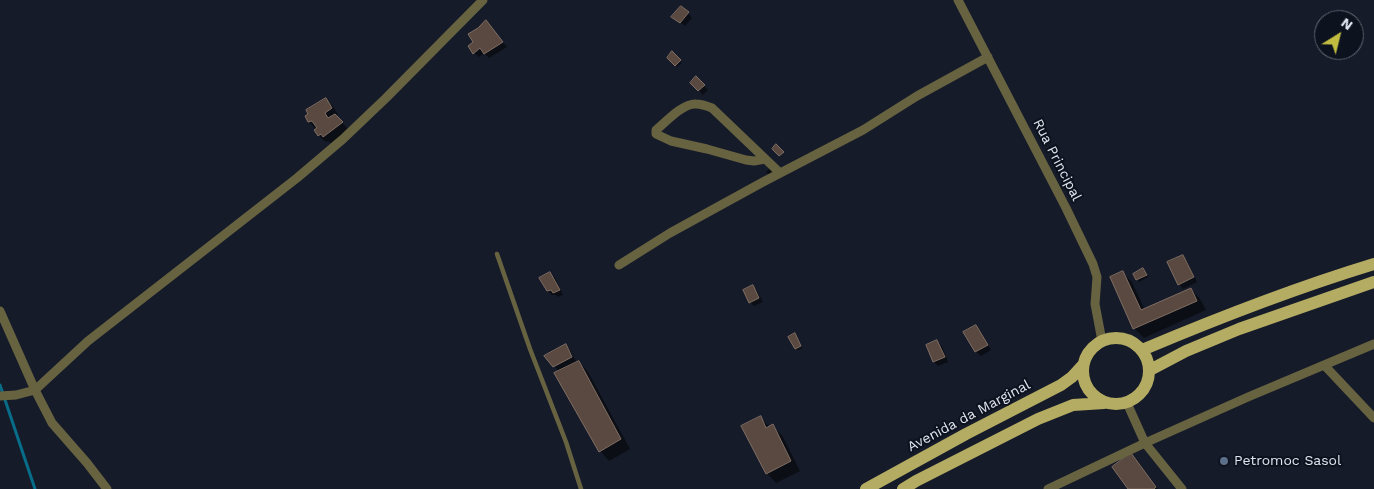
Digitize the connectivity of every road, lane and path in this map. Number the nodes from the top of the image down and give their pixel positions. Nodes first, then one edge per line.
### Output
1 (483, 0) edge
2 (958, 0) edge
3 (988, 57) junction
4 (765, 159) junction
5 (780, 172) junction
6 (497, 254) dead end
7 (619, 264) dead end
8 (1374, 264) edge
9 (1374, 282) edge
10 (0, 310) edge
11 (1102, 341) junction
12 (1374, 344) edge
13 (1142, 350) junction
14 (1083, 365) junction
15 (1325, 366) junction
16 (1150, 370) junction
17 (35, 390) junction
18 (0, 396) edge
19 (1104, 403) junction
20 (1127, 404) junction
21 (1374, 418) edge
22 (1145, 443) junction
23 (107, 489) edge
24 (581, 489) edge
25 (866, 489) edge
26 (903, 489) edge
27 (1048, 489) edge
28 (1182, 489) edge

1 - 17 street
2 - 3 street, Rua Principal
3 - 5 street
3 - 11 street, Rua Principal
4 - 4 street
4 - 5 street
5 - 7 street
6 - 24 lane
8 - 13 main road
9 - 16 main road
10 - 17 street
11 - 13 main road
11 - 14 main road
12 - 15 street
13 - 16 main road
14 - 19 main road
14 - 25 main road, Avenida da Marginal
15 - 21 street
15 - 22 street
16 - 20 main road
17 - 18 street
17 - 23 street
19 - 20 main road
19 - 26 main road
20 - 22 street
22 - 27 street
22 - 28 street

